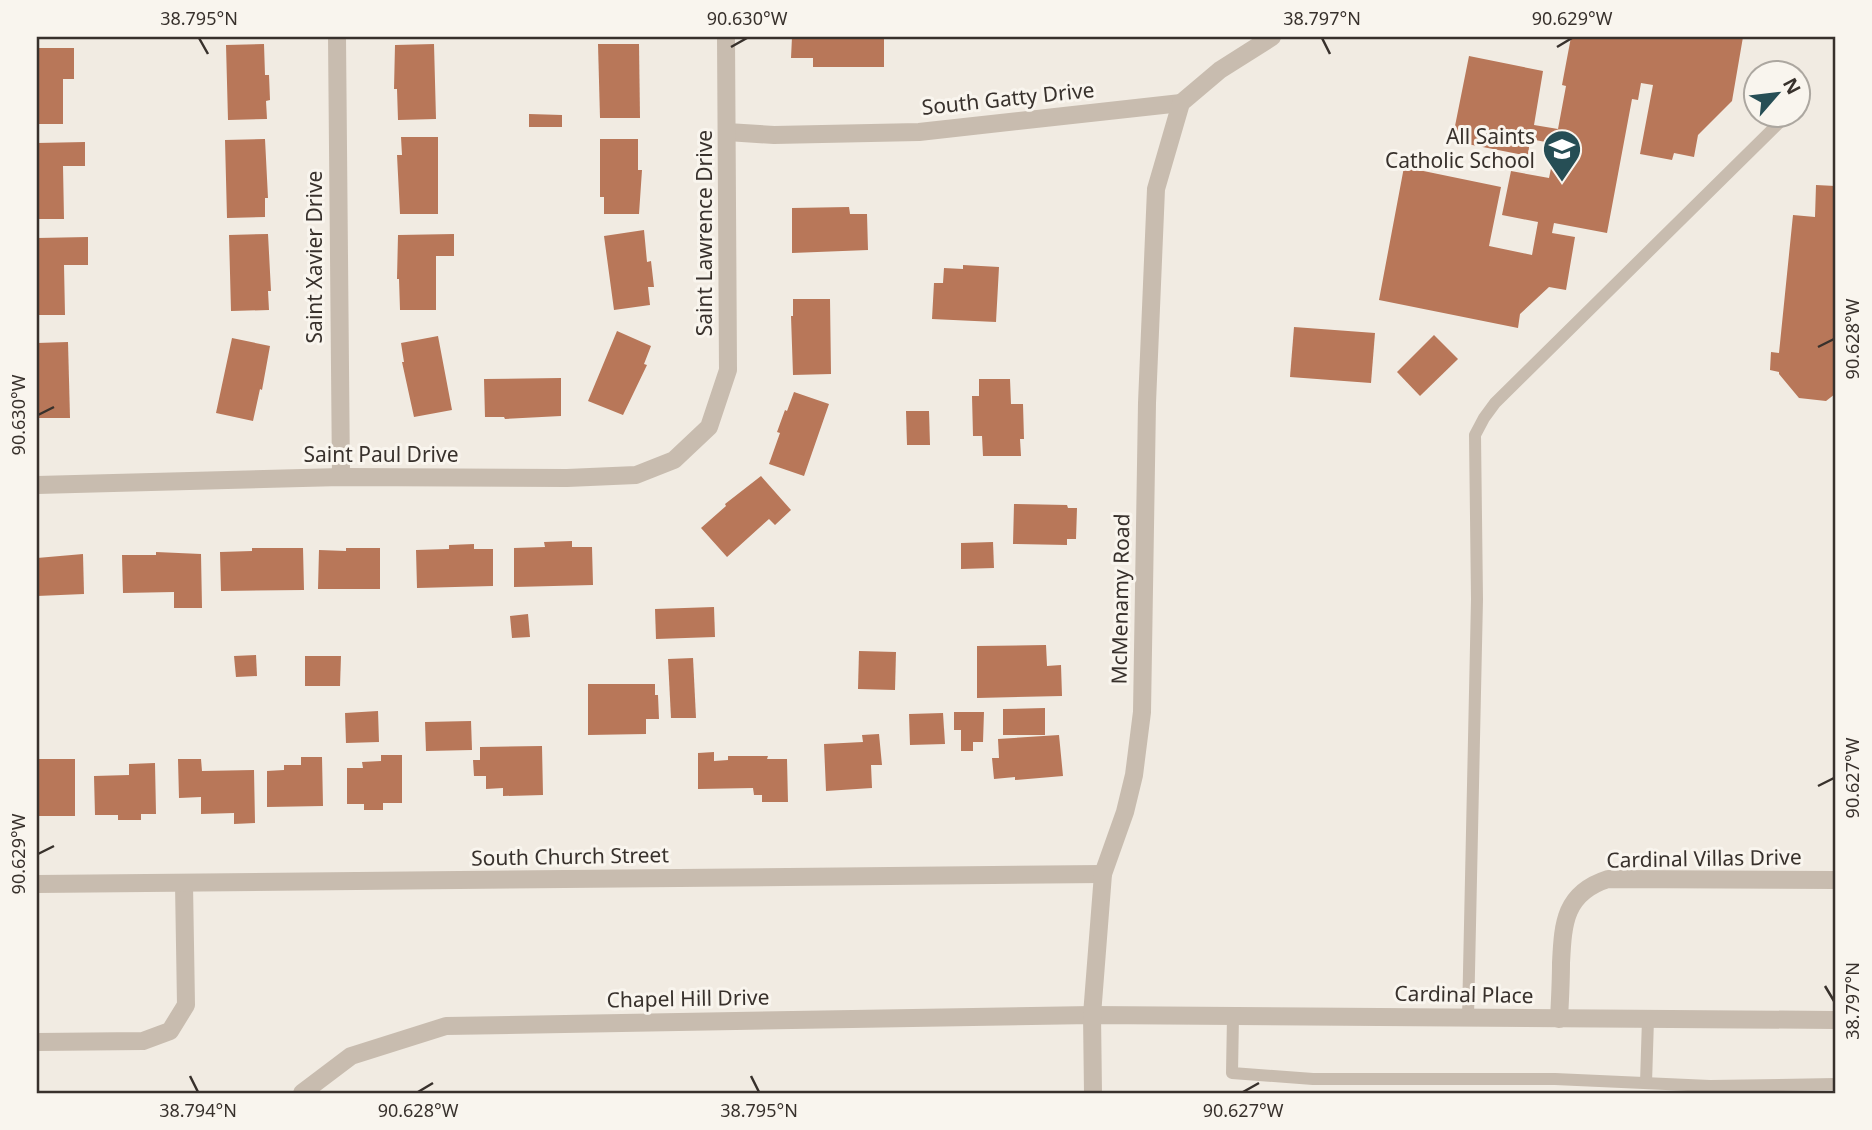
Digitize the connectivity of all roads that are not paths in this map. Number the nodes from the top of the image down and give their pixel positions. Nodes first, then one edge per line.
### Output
1 (337, 37) edge
2 (726, 37) edge
3 (1272, 37) edge
4 (1181, 103) junction
5 (1772, 130) edge
6 (727, 132) junction
7 (709, 427) joint
8 (341, 477) junction
9 (37, 485) edge
10 (1103, 874) junction
11 (1835, 880) edge
12 (37, 884) edge
13 (184, 884) junction
14 (1092, 1015) junction
15 (1233, 1016) junction
16 (1468, 1018) junction
17 (1559, 1019) junction
18 (1648, 1019) junction
19 (1835, 1020) edge
20 (37, 1042) edge
21 (1646, 1083) junction
22 (1835, 1084) edge
23 (302, 1093) edge
24 (1093, 1093) edge

1 - 8 street, Saint Xavier Drive
2 - 6 street, Saint Lawrence Drive
3 - 4 street
4 - 6 street, South Gatty Drive
4 - 10 street, McMenamy Road
5 - 16 lane
6 - 7 street, Saint Lawrence Drive
7 - 8 street, Saint Paul Drive
8 - 9 street, Saint Paul Drive
10 - 13 street, South Church Street
10 - 14 street, McMenamy Road
11 - 17 street, Cardinal Villas Drive
12 - 13 street, South Church Street
13 - 20 street
14 - 15 street, Cardinal Place
14 - 23 street, Chapel Hill Drive
14 - 24 street, McMenamy Road
15 - 16 street, Cardinal Place
15 - 21 lane
16 - 17 street, Cardinal Place
17 - 18 street, Cardinal Place
18 - 19 street, Cardinal Place
18 - 21 lane
21 - 22 lane

